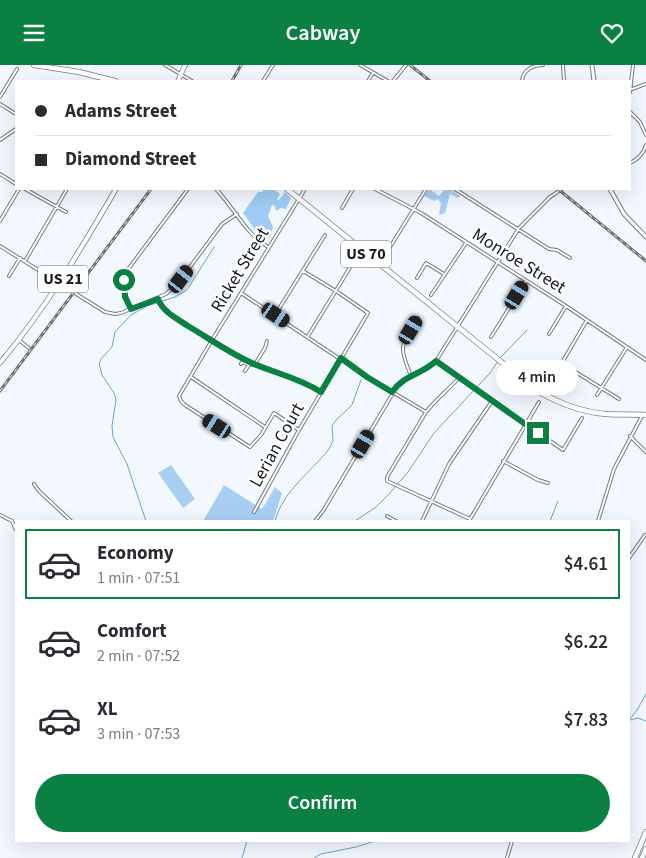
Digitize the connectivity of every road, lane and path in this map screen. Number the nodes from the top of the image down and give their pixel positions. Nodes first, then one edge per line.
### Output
1 (34, 65) edge
2 (165, 65) edge
3 (185, 65) edge
4 (273, 65) edge
5 (360, 65) edge
6 (406, 65) edge
7 (543, 65) edge
8 (563, 65) edge
9 (592, 65) edge
10 (633, 65) edge
11 (17, 69) dead end
12 (373, 73) junction
13 (182, 75) junction
14 (111, 80) edge
15 (179, 80) edge
16 (190, 80) edge
17 (264, 80) edge
18 (369, 80) edge
19 (386, 80) edge
20 (394, 80) edge
21 (522, 80) edge
22 (564, 80) edge
23 (594, 80) edge
24 (631, 82) edge
25 (646, 84) edge
26 (631, 91) edge
27 (0, 97) edge
28 (0, 104) edge
29 (15, 112) edge
30 (631, 114) edge
31 (15, 130) edge
32 (646, 135) edge
33 (0, 141) edge
34 (646, 145) edge
35 (645, 153) edge
36 (631, 162) edge
37 (0, 174) edge
38 (15, 183) edge
39 (18, 190) edge
40 (27, 190) edge
41 (66, 190) edge
42 (115, 190) edge
43 (187, 190) edge
44 (217, 190) edge
45 (288, 190) edge
46 (304, 190) edge
47 (352, 190) edge
48 (377, 190) edge
49 (425, 190) edge
50 (457, 190) edge
51 (560, 190) edge
52 (611, 190) edge
53 (299, 198) junction
54 (342, 207) dead end
55 (56, 208) junction
56 (414, 209) junction
57 (66, 213) dead end
58 (237, 214) junction
59 (0, 221) edge
60 (519, 228) junction
61 (325, 235) dead end
62 (646, 237) edge
63 (466, 243) junction
64 (0, 245) edge
65 (268, 247) junction
66 (387, 252) dead end
67 (20, 258) junction
68 (570, 258) dead end
69 (25, 261) junction
70 (354, 261) dead end
71 (497, 262) junction
72 (303, 271) junction
73 (444, 274) junction
74 (9, 276) dead end
75 (417, 278) dead end
76 (526, 281) junction
77 (60, 283) junction
78 (336, 291) junction
79 (241, 292) junction
80 (431, 295) dead end
81 (158, 299) junction
82 (566, 306) junction
83 (131, 309) junction
84 (276, 315) junction
85 (418, 318) dead end
86 (587, 320) junction
87 (457, 326) junction
88 (549, 333) dead end
89 (308, 336) junction
90 (491, 337) dead end
91 (19, 340) junction
92 (212, 340) junction
93 (267, 341) dead end
94 (627, 347) junction
95 (30, 349) dead end
96 (341, 358) junction
97 (646, 360) edge
98 (436, 361) junction
99 (0, 363) edge
100 (561, 363) junction
101 (240, 364) dead end
102 (255, 364) junction
103 (249, 365) junction
104 (245, 371) dead end
105 (410, 376) junction
106 (191, 377) junction
107 (459, 378) junction
108 (553, 378) dead end
109 (602, 388) junction
110 (321, 392) junction
111 (392, 392) junction
112 (597, 395) dead end
113 (619, 399) dead end
114 (492, 401) junction
115 (539, 402) dead end
116 (646, 408) edge
117 (426, 412) junction
118 (645, 414) edge
119 (582, 418) dead end
120 (525, 424) junction
121 (266, 427) junction
122 (299, 430) junction
123 (630, 436) junction
124 (646, 452) edge
125 (503, 461) junction
126 (34, 483) dead end
127 (548, 483) dead end
128 (430, 500) junction
129 (254, 512) dead end
130 (0, 515) edge
131 (387, 516) dead end
132 (70, 520) edge
133 (316, 520) edge
134 (394, 520) edge
135 (422, 520) edge
136 (469, 520) edge
137 (598, 520) edge
138 (15, 528) edge
139 (645, 535) edge
140 (630, 557) edge
141 (646, 832) edge
142 (512, 842) edge
143 (646, 849) edge
144 (507, 858) edge
145 (635, 858) edge
146 (642, 858) edge

1 - 14 highway
2 - 13 street
3 - 13 main road
4 - 17 street
5 - 12 street
6 - 20 street
7 - 21 street
8 - 22 street
9 - 23 street
10 - 24 street
11 - 27 street
12 - 18 street
12 - 19 street
13 - 15 main road
13 - 16 street
25 - 26 street
28 - 29 street
30 - 32 street
31 - 33 street
34 - 35 street
35 - 36 street
37 - 38 street
39 - 59 street
40 - 55 street
41 - 55 street
42 - 77 main road, US 21
43 - 83 street
44 - 58 street
45 - 53 highway, US 70
46 - 53 street, Ricket Street
47 - 54 street
48 - 56 street, Monroe Street
49 - 56 street
50 - 60 street
51 - 60 street
52 - 62 street
53 - 65 street, Ricket Street
53 - 87 highway, US 70
55 - 57 street
55 - 69 street
56 - 63 street, Monroe Street
56 - 66 street
58 - 65 street
58 - 81 street
60 - 68 street
60 - 71 street
61 - 72 street
63 - 71 street, Monroe Street
63 - 73 street
64 - 67 street
65 - 79 street, Ricket Street
67 - 69 street
67 - 74 street
69 - 77 street
70 - 78 street
71 - 76 street, Monroe Street
71 - 87 street
72 - 78 street
72 - 84 street
73 - 75 street
73 - 80 street
76 - 82 street, Monroe Street
76 - 90 street
77 - 83 street
77 - 91 main road, US 21
78 - 89 street
78 - 96 street, Lerian Court
79 - 84 street
79 - 92 street, Ricket Street
81 - 83 street
81 - 92 street
82 - 86 street, Monroe Street
82 - 88 street
84 - 89 street
85 - 105 street
86 - 94 street, Monroe Street
86 - 100 street
87 - 98 street
87 - 118 highway, US 70
89 - 96 street
91 - 95 street
91 - 99 main road, US 21
92 - 102 street
92 - 106 street, Ricket Street
93 - 102 street
94 - 97 street, Monroe Street
94 - 109 street
96 - 110 street, Lerian Court
96 - 111 street
98 - 105 street
98 - 107 street
100 - 108 street
100 - 109 street
101 - 103 street
102 - 103 street
102 - 110 street
103 - 104 street
105 - 111 street
106 - 121 street
106 - 121 street, Ricket Street
107 - 114 street
107 - 117 street
109 - 112 street
109 - 113 street
110 - 122 street, Lerian Court
111 - 117 street
111 - 133 street
114 - 120 street
114 - 128 street
115 - 120 street
116 - 118 street
117 - 128 street
118 - 123 street
119 - 120 street
120 - 125 street
121 - 122 street
122 - 129 street, Lerian Court
123 - 124 street
123 - 137 street
125 - 127 street
125 - 136 street
126 - 132 street
128 - 135 street
128 - 136 street
130 - 138 street
131 - 134 street
139 - 140 street
141 - 145 highway
142 - 144 street
143 - 146 highway

